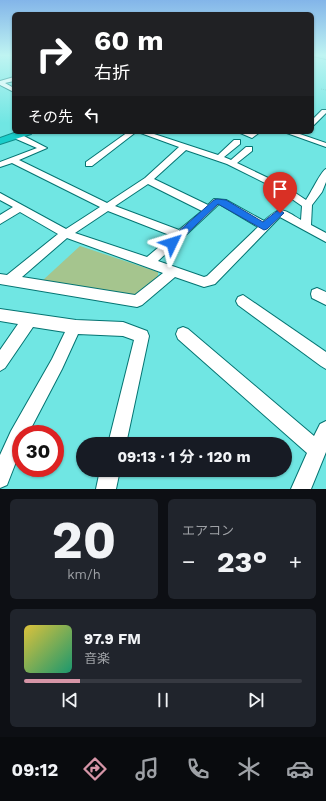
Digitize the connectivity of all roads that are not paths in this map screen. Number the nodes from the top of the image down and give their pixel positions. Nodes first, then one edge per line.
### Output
1 (12, 80) edge
2 (0, 83) edge
3 (12, 89) edge
4 (322, 111) edge
5 (314, 121) edge
6 (16, 134) edge
7 (18, 134) edge
8 (22, 134) edge
9 (130, 134) edge
10 (147, 134) edge
11 (302, 134) edge
12 (0, 138) edge
13 (0, 141) edge
14 (237, 142) dead end
15 (326, 145) edge
16 (185, 146) junction
17 (249, 149) dead end
18 (219, 158) junction
19 (12, 160) junction
20 (232, 163) junction
21 (89, 164) dead end
22 (0, 165) edge
23 (326, 172) edge
24 (148, 180) junction
25 (317, 192) junction
26 (0, 196) edge
27 (326, 196) edge
28 (307, 205) junction
29 (108, 207) junction
30 (19, 208) junction
31 (209, 210) junction
32 (0, 220) edge
33 (264, 226) junction
34 (306, 227) junction
35 (66, 234) junction
36 (181, 235) junction
37 (326, 238) edge
38 (148, 263) junction
39 (173, 271) junction
40 (4, 280) edge
41 (243, 301) dead end
42 (0, 315) edge
43 (29, 320) junction
44 (74, 327) junction
45 (183, 334) dead end
46 (326, 361) edge
47 (0, 363) edge
48 (326, 430) edge
49 (118, 437) edge
50 (317, 450) junction
51 (109, 477) edge
52 (0, 478) edge
53 (106, 489) edge
54 (301, 489) edge

1 - 2 street
2 - 3 street
4 - 5 street
6 - 12 highway
7 - 13 highway
8 - 19 street
9 - 21 street
10 - 16 street
11 - 15 street
14 - 18 street
16 - 18 street
16 - 24 street
17 - 20 street
18 - 20 street
19 - 22 street
19 - 29 street
20 - 28 street
23 - 25 street
24 - 29 street
24 - 31 street
25 - 27 street
25 - 28 street
26 - 30 street
28 - 34 street
29 - 35 street
29 - 36 street
30 - 32 street
30 - 35 street
31 - 33 street
31 - 36 street
33 - 34 street
33 - 39 street
34 - 37 street
35 - 38 street
35 - 40 street
36 - 38 street
38 - 39 street
39 - 40 street
41 - 46 street
42 - 43 street
43 - 44 street
43 - 47 street
44 - 49 street
44 - 52 street
45 - 50 street
48 - 50 street
50 - 54 street
51 - 53 street

